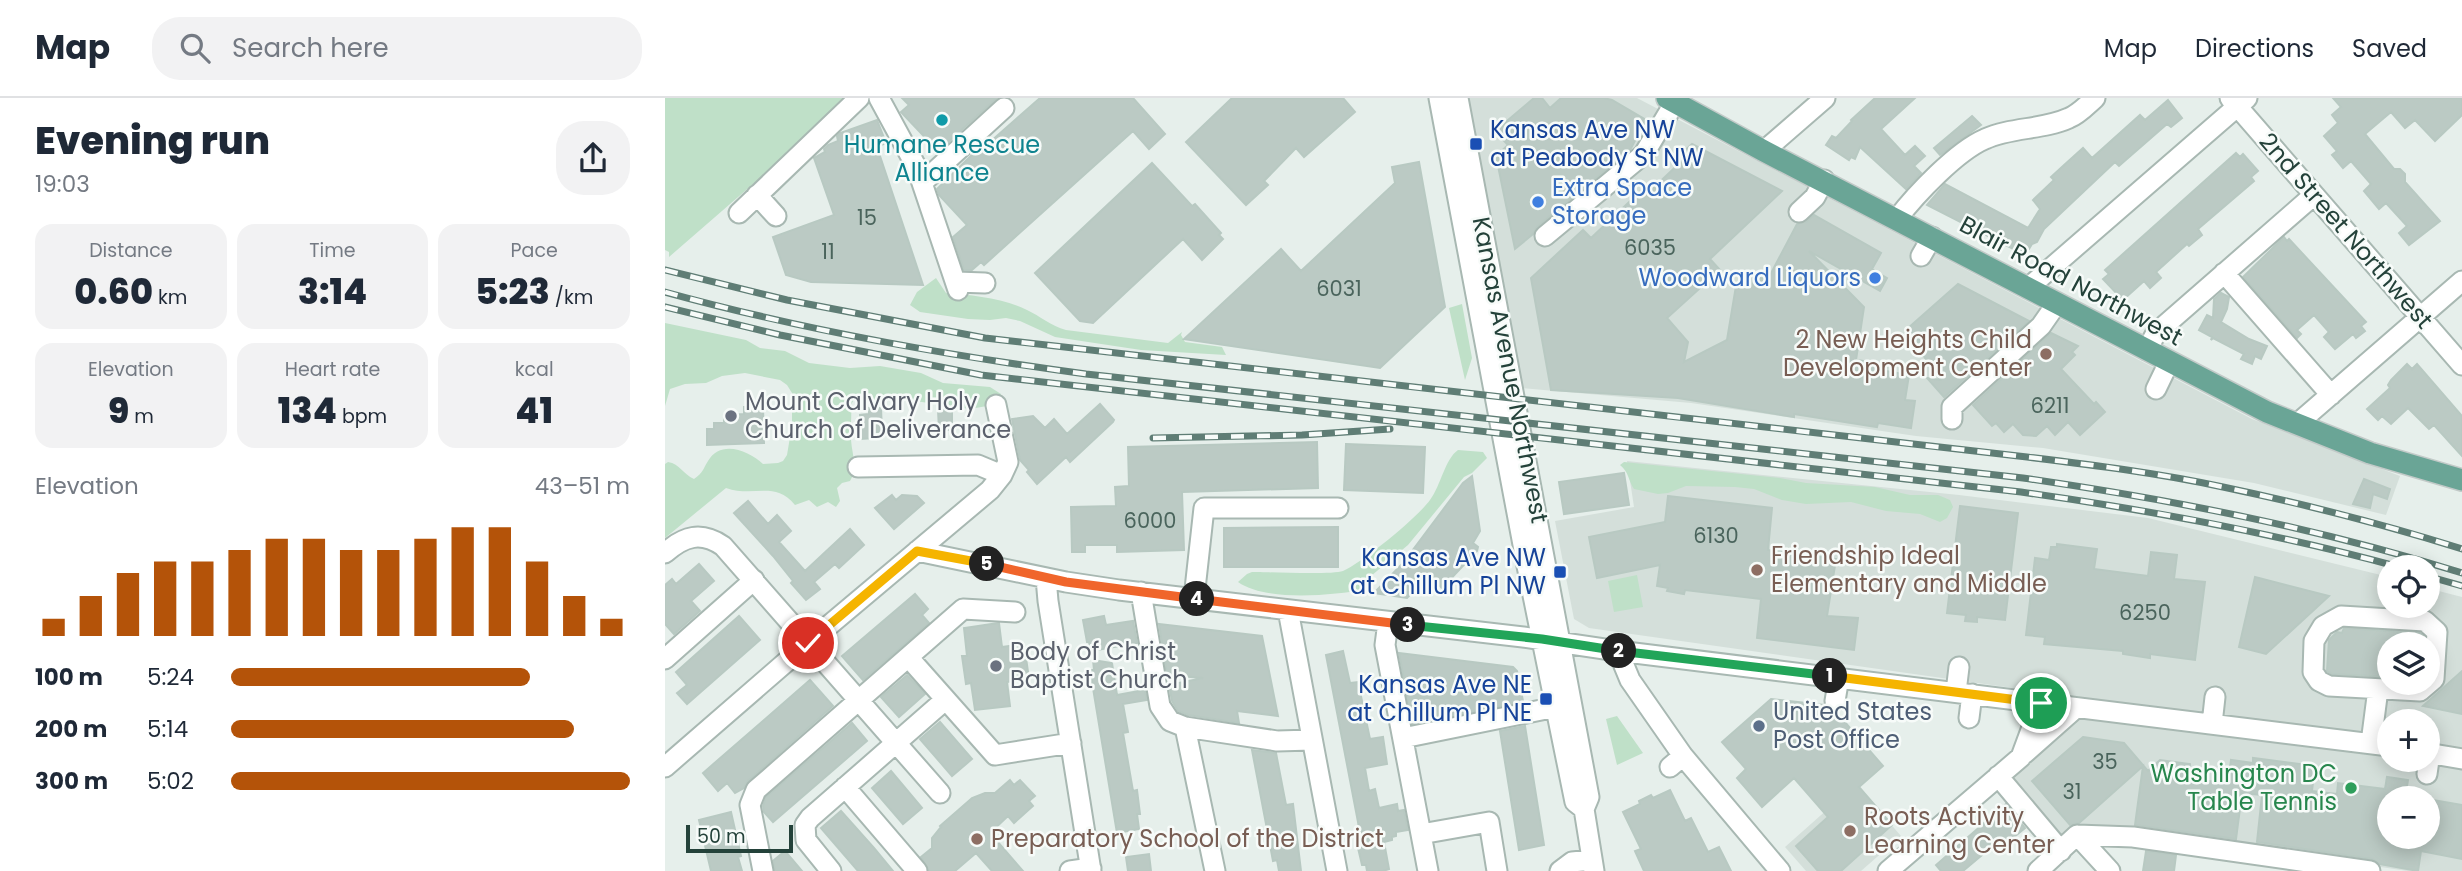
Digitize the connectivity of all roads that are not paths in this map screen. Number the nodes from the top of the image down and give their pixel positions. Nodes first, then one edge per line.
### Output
1 (859, 98) edge
2 (879, 98) edge
3 (1439, 98) edge
4 (1825, 98) edge
5 (2095, 98) edge
6 (1671, 100) edge
7 (2238, 101) edge
8 (1465, 105) edge
9 (1004, 108) dead end
10 (1764, 151) junction
11 (1824, 180) junction
12 (922, 183) junction
13 (757, 195) junction
14 (2314, 195) junction
15 (1799, 212) dead end
16 (739, 213) dead end
17 (776, 216) dead end
18 (1897, 219) junction
19 (1545, 236) dead end
20 (2224, 273) junction
21 (2462, 281) edge
22 (985, 283) dead end
23 (2028, 288) junction
24 (2057, 303) junction
25 (2420, 317) junction
26 (2147, 350) junction
27 (2169, 362) junction
28 (2462, 365) edge
29 (2156, 389) dead end
30 (2331, 395) junction
31 (996, 405) dead end
32 (1952, 419) dead end
33 (2297, 424) junction
34 (858, 467) dead end
35 (1002, 475) junction
36 (2462, 480) edge
37 (1338, 508) dead end
38 (917, 551) junction
39 (665, 553) edge
40 (1046, 578) junction
41 (754, 580) junction
42 (1141, 593) junction
43 (1193, 598) junction
44 (1288, 610) junction
45 (1015, 612) dead end
46 (1388, 622) junction
47 (1551, 641) junction
48 (808, 643) junction
49 (1618, 651) junction
50 (909, 658) junction
51 (665, 659) edge
52 (1959, 667) dead end
53 (1839, 677) junction
54 (2378, 689) joint
55 (1964, 693) junction
56 (2378, 695) edge
57 (2215, 697) dead end
58 (945, 700) junction
59 (1835, 701) dead end
60 (2058, 701) junction
61 (859, 702) junction
62 (1556, 707) junction
63 (1969, 718) dead end
64 (2212, 724) junction
65 (1185, 727) junction
66 (1403, 737) junction
67 (1312, 740) junction
68 (896, 743) junction
69 (1070, 743) junction
70 (2376, 750) edge
71 (2440, 752) edge
72 (2021, 757) junction
73 (2462, 760) edge
74 (665, 767) edge
75 (1999, 776) junction
76 (845, 787) junction
77 (940, 793) dead end
78 (1593, 803) junction
79 (1421, 834) junction
80 (2077, 835) junction
81 (2061, 851) junction
82 (1593, 865) edge
83 (1091, 870) edge
84 (763, 871) edge
85 (831, 871) edge
86 (917, 871) edge
87 (1070, 871) edge
88 (1215, 871) edge
89 (1337, 871) edge
90 (1428, 871) edge
91 (1497, 871) edge
92 (1560, 871) edge
93 (1780, 871) edge
94 (1888, 871) edge
95 (2038, 871) edge
96 (2110, 871) edge
97 (2369, 871) edge

1 - 13 street
2 - 12 street
3 - 47 street, Kansas Avenue Northwest
4 - 10 street
5 - 18 street
6 - 10 main road, Blair Road Northwest
6 - 19 street
7 - 14 street, 2nd Street Northwest
7 - 23 street
8 - 47 street, Kansas Avenue Northwest
9 - 12 street
10 - 11 main road, Blair Road Northwest
11 - 15 street
11 - 18 main road, Blair Road Northwest
12 - 22 street
13 - 16 street
13 - 17 street
14 - 20 street
14 - 25 street, 2nd Street Northwest
18 - 23 main road, Blair Road Northwest
20 - 26 street
20 - 30 street
21 - 25 street
23 - 24 main road, Blair Road Northwest
24 - 26 main road, Blair Road Northwest
24 - 32 street
25 - 28 street, 2nd Street Northwest
25 - 30 street
26 - 27 main road, Blair Road Northwest
27 - 29 street
27 - 33 main road, Blair Road Northwest
30 - 33 street
31 - 35 street
33 - 36 main road, Blair Road Northwest
34 - 35 street
35 - 38 street
37 - 43 street
38 - 40 street
38 - 48 street
39 - 41 street
40 - 42 street
40 - 69 street
41 - 48 street
41 - 51 street
42 - 43 street
42 - 65 street
43 - 44 street
44 - 46 street
44 - 67 street
45 - 50 street
46 - 47 street
46 - 66 street
47 - 49 street
47 - 62 street
47 - 78 street
48 - 61 street
48 - 74 street
49 - 53 street
49 - 93 street
50 - 58 street
50 - 61 street
52 - 55 street
53 - 55 street
53 - 59 street
54 - 54 street
55 - 60 street
55 - 63 street
56 - 70 street
57 - 64 street
58 - 68 street
58 - 69 street
60 - 64 street
60 - 72 street
60 - 72 street
61 - 68 street
61 - 84 street
62 - 66 street
62 - 78 street
64 - 70 street
65 - 67 street
65 - 88 street
66 - 79 street
67 - 89 street
68 - 76 street
68 - 77 street
69 - 83 street
71 - 73 street
72 - 75 street
75 - 81 street
75 - 94 street
76 - 85 street
76 - 86 street
78 - 82 street
79 - 90 street
79 - 91 street
80 - 81 street
80 - 96 street
80 - 97 street
81 - 95 street
82 - 92 street
83 - 87 street

